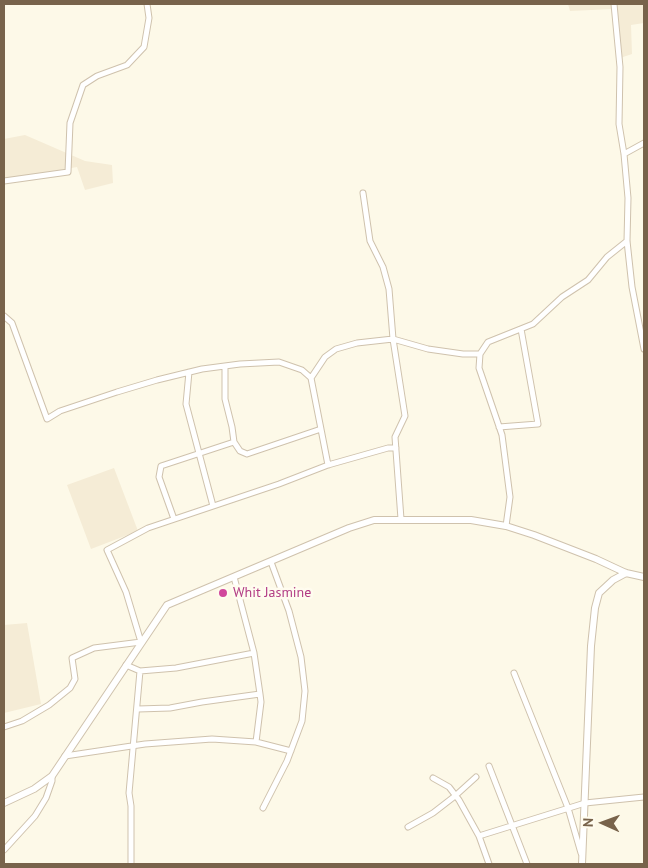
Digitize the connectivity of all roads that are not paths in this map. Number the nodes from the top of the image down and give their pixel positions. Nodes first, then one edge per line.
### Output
1 (147, 4) edge
2 (614, 4) edge
3 (644, 143) edge
4 (624, 154) junction
5 (4, 180) edge
6 (363, 192) dead end
7 (627, 241) junction
8 (4, 316) edge
9 (521, 329) junction
10 (393, 339) junction
11 (644, 349) edge
12 (480, 354) junction
13 (225, 366) junction
14 (189, 372) junction
15 (311, 378) junction
16 (499, 427) junction
17 (321, 429) junction
18 (234, 442) junction
19 (396, 448) junction
20 (198, 453) junction
21 (328, 464) junction
22 (213, 506) junction
23 (174, 519) junction
24 (401, 519) junction
25 (506, 526) junction
26 (271, 562) junction
27 (626, 573) junction
28 (643, 574) edge
29 (234, 577) junction
30 (141, 642) junction
31 (254, 653) junction
32 (126, 665) junction
33 (140, 671) junction
34 (514, 673) dead end
35 (260, 694) junction
36 (138, 709) junction
37 (4, 727) edge
38 (256, 742) junction
39 (133, 746) junction
40 (291, 751) junction
41 (65, 756) junction
42 (489, 766) dead end
43 (52, 776) junction
44 (476, 777) dead end
45 (433, 778) dead end
46 (456, 796) junction
47 (644, 797) edge
48 (4, 803) edge
49 (585, 803) junction
50 (263, 808) dead end
51 (568, 808) junction
52 (513, 826) junction
53 (408, 827) dead end
54 (479, 836) junction
55 (4, 850) edge
56 (583, 862) edge
57 (131, 863) dead end
58 (489, 864) edge
59 (527, 864) edge

1 - 5 street
2 - 4 street
3 - 4 street
4 - 7 street
6 - 10 street
7 - 9 street
7 - 11 street
8 - 14 street
9 - 12 street
9 - 16 street
10 - 12 street
10 - 15 street
10 - 19 street
12 - 16 street
13 - 14 street
13 - 15 street
13 - 18 street
14 - 20 street
15 - 17 street
16 - 25 street
17 - 18 street
17 - 21 street
18 - 20 street
19 - 21 street
19 - 24 street
20 - 22 street
20 - 23 street
21 - 22 street
22 - 23 street
23 - 30 street
24 - 25 street
24 - 26 street
25 - 27 street
26 - 29 street
26 - 40 street
27 - 28 street
27 - 49 street
29 - 30 street
29 - 31 street
30 - 32 street
30 - 37 street
31 - 33 street
31 - 35 street
32 - 33 street
32 - 41 street
33 - 36 street
34 - 51 street
35 - 36 street
35 - 38 street
36 - 39 street
38 - 39 street
38 - 40 street
39 - 41 street
39 - 57 street
40 - 50 street
41 - 43 street
42 - 52 street
43 - 48 street
43 - 55 street
44 - 46 street
45 - 46 street
46 - 53 street
46 - 54 street
47 - 49 street
49 - 51 street
49 - 56 street
51 - 52 street
51 - 56 street
52 - 54 street
52 - 59 street
54 - 58 street

